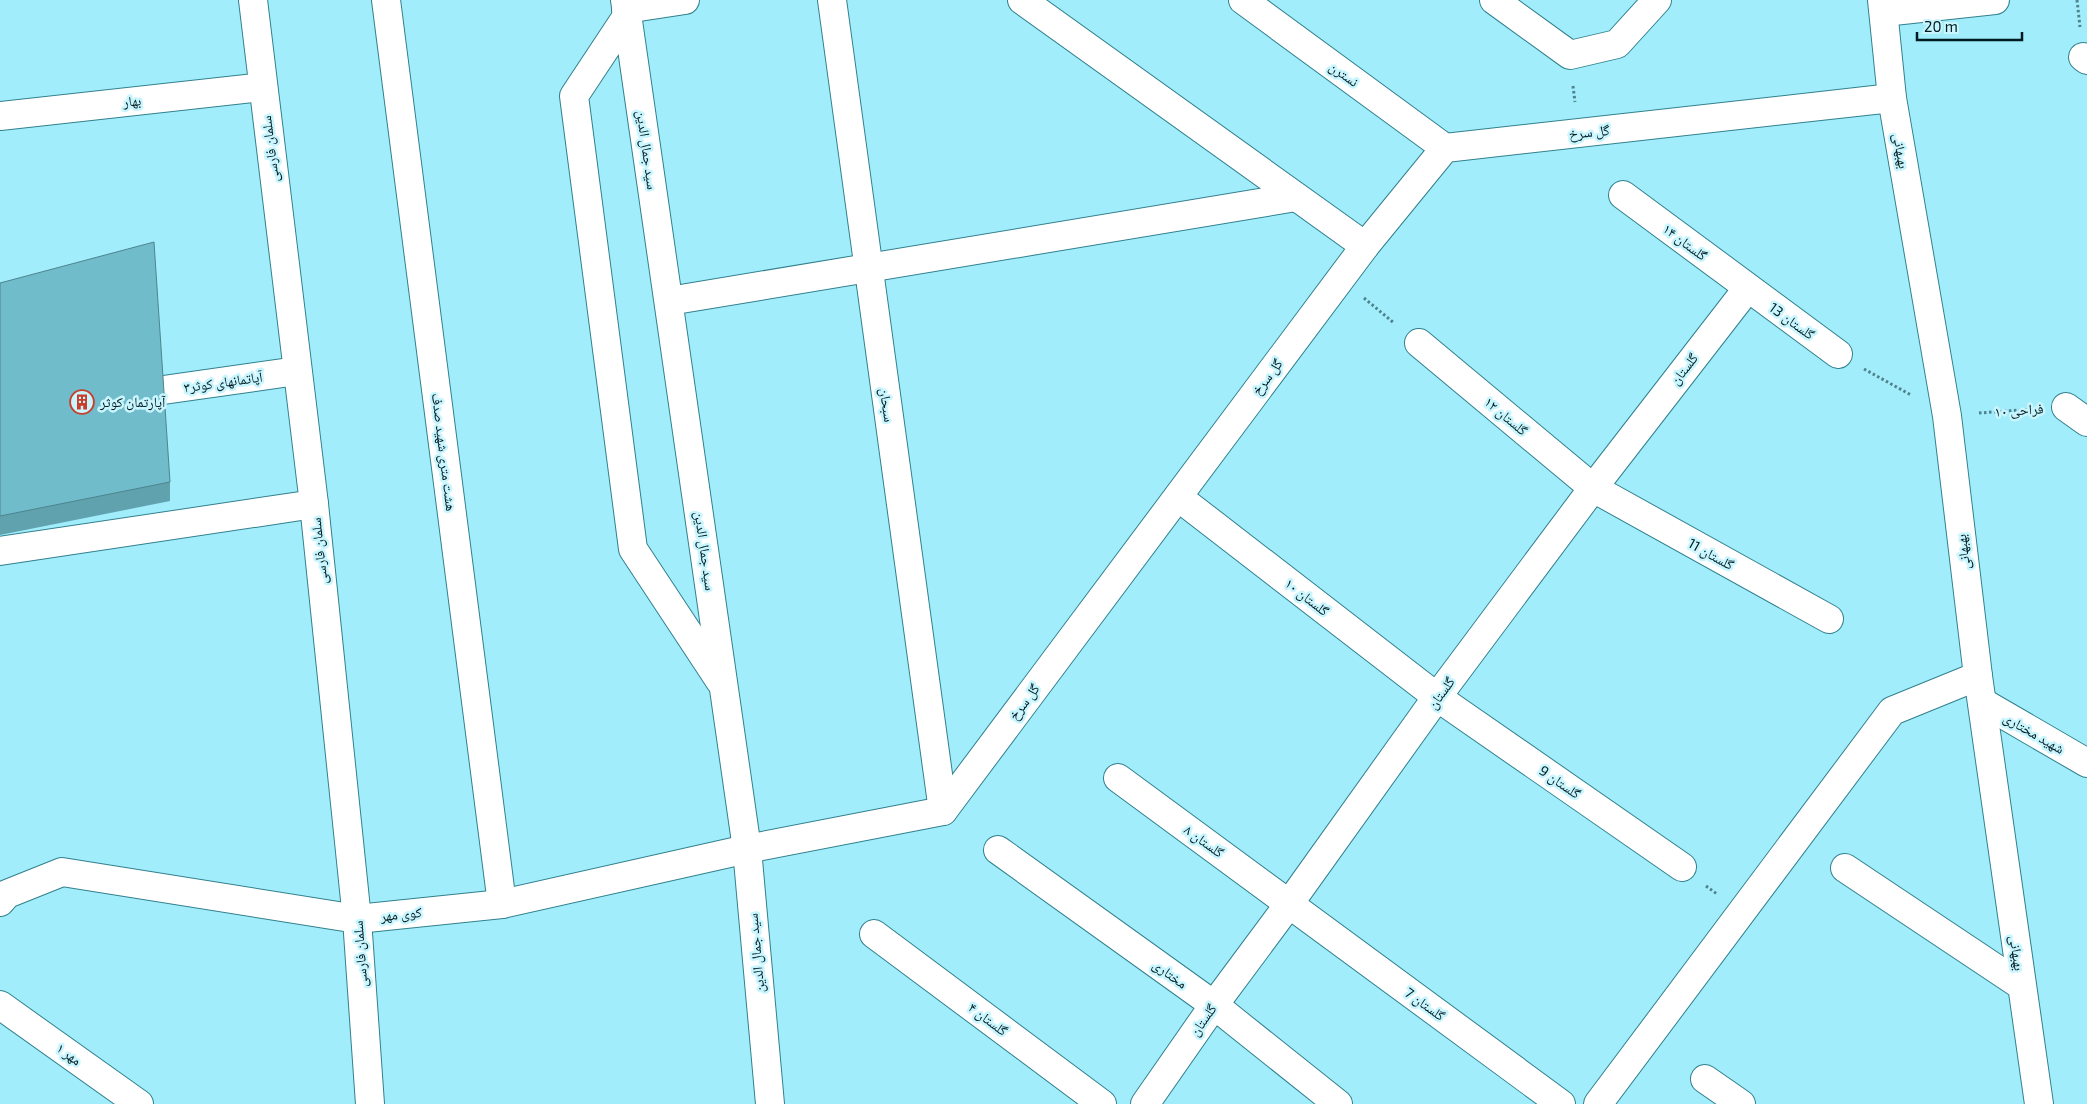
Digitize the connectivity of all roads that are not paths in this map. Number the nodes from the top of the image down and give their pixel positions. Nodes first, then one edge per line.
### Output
1 (253, 0) edge
2 (386, 0) edge
3 (685, 0) edge
4 (832, 0) edge
5 (1022, 0) edge
6 (1243, 0) edge
7 (1494, 0) edge
8 (1657, 0) edge
9 (1995, 0) edge
10 (1883, 6) edge
11 (626, 8) edge
12 (263, 87) junction
13 (1892, 98) junction
14 (0, 116) edge
15 (1445, 148) junction
16 (1622, 196) dead end
17 (1296, 197) junction
18 (1365, 246) junction
19 (869, 269) junction
20 (1747, 288) junction
21 (668, 301) junction
22 (1419, 343) road end
23 (1838, 354) road end
24 (297, 371) junction
25 (106, 398) edge
26 (1593, 488) junction
27 (1178, 497) junction
28 (314, 504) junction
29 (0, 551) edge
30 (1829, 619) dead end
31 (724, 688) junction
32 (1980, 689) junction
33 (1437, 697) junction
34 (2087, 763) edge
35 (1118, 778) dead end
36 (942, 811) junction
37 (747, 849) junction
38 (998, 850) dead end
39 (1682, 867) road end
40 (1845, 868) dead end
41 (0, 902) edge
42 (502, 904) junction
43 (1289, 904) junction
44 (357, 919) junction
45 (874, 934) dead end
46 (2022, 986) junction
47 (0, 1005) edge
48 (1214, 1005) junction
49 (1705, 1080) dead end
50 (139, 1104) edge
51 (370, 1104) edge
52 (770, 1104) edge
53 (1102, 1104) edge
54 (1145, 1104) edge
55 (1338, 1104) edge
56 (1561, 1104) edge
57 (1598, 1104) edge
58 (1741, 1104) edge
59 (2039, 1104) edge

1 - 12 street, سلمان فارسی
2 - 42 street, هشت متری شهید صدف
3 - 11 street
4 - 19 street, سبحان
5 - 17 street
6 - 15 street, نسترن
7 - 8 street
9 - 10 street
10 - 13 street, بهبهانی
11 - 21 street, سید جمال الدین
11 - 31 street
12 - 14 street, بهار
12 - 24 street, سلمان فارسی
13 - 15 street, گل سرخ
13 - 32 street, بهبهانی
15 - 18 street, گل سرخ
16 - 20 street, گلستان ۱۴
17 - 18 street
17 - 19 street
18 - 27 street, گل سرخ
19 - 21 street
19 - 36 street, سبحان
20 - 23 street, گلستان 13
20 - 26 street, گلستان
21 - 31 street, سید جمال الدین
22 - 26 street, گلستان ۱۲
24 - 25 street, آپاتمانهای کوثر۳
24 - 28 street, سلمان فارسی
26 - 30 street, گلستان 11
26 - 33 street, گلستان
27 - 33 street, گلستان ۱۰
27 - 36 street, گل سرخ
28 - 29 street
28 - 44 street, سلمان فارسی
31 - 37 street, سید جمال الدین
32 - 34 street, شهید مختاری
32 - 46 street, بهبهانی
32 - 57 street
33 - 39 street, گلستان 9
33 - 43 street, گلستان
35 - 43 street, گلستان ۸
36 - 37 street
37 - 42 street, کوی مهر
37 - 52 street, سید جمال الدین
38 - 48 street, مختاری
40 - 46 street
41 - 44 street, کوی مهر
42 - 44 street, کوی مهر
43 - 48 street, گلستان
43 - 56 street, گلستان 7
44 - 51 street, سلمان فارسی
45 - 53 street, گلستان ۴
46 - 59 street, بهبهانی
47 - 50 street, مهر ۱
48 - 54 street, گلستان
48 - 55 street, مختاری
49 - 58 street

